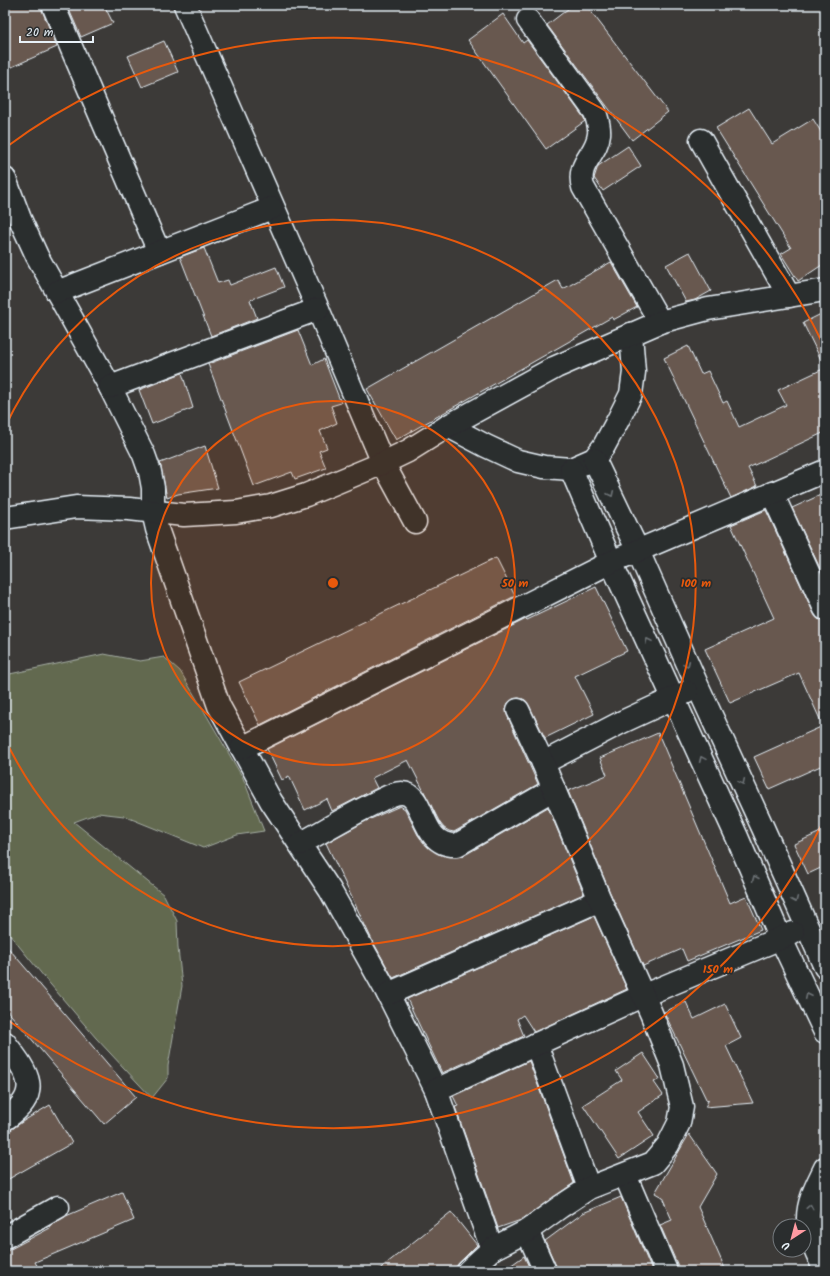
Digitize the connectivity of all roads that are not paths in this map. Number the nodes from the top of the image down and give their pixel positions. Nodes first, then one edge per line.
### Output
1 (53, 5) edge
2 (185, 5) edge
3 (528, 20) dead end
4 (701, 140) dead end
5 (5, 178) edge
6 (272, 208) junction
7 (159, 252) junction
8 (825, 290) edge
9 (57, 292) junction
10 (789, 296) junction
11 (318, 309) junction
12 (660, 322) junction
13 (631, 334) junction
14 (110, 387) junction
15 (448, 426) junction
16 (594, 459) junction
17 (383, 463) junction
18 (571, 470) junction
19 (825, 471) edge
20 (772, 493) junction
21 (153, 512) junction
22 (5, 518) edge
23 (415, 522) dead end
24 (638, 551) junction
25 (611, 562) junction
26 (825, 609) edge
27 (698, 687) junction
28 (675, 698) junction
29 (518, 710) dead end
30 (242, 748) junction
31 (543, 763) junction
32 (554, 789) junction
33 (300, 844) junction
34 (600, 900) junction
35 (808, 928) junction
36 (780, 938) junction
37 (825, 967) edge
38 (388, 994) junction
39 (642, 996) junction
40 (825, 1032) edge
41 (5, 1043) edge
42 (536, 1044) junction
43 (436, 1090) junction
44 (5, 1119) edge
45 (825, 1168) edge
46 (625, 1175) junction
47 (589, 1188) junction
48 (58, 1207) dead end
49 (527, 1231) junction
50 (5, 1237) edge
51 (492, 1249) junction
52 (468, 1271) edge
53 (545, 1271) edge
54 (666, 1271) edge
55 (825, 1271) edge

1 - 7 street
2 - 6 street
3 - 12 street
4 - 10 street
5 - 9 street
6 - 7 street
6 - 11 street
7 - 9 street
8 - 10 street
9 - 14 street
10 - 12 street
11 - 14 street
11 - 17 street
12 - 13 street
13 - 15 street
13 - 16 street
14 - 21 street
15 - 17 street
15 - 18 street
16 - 18 street
16 -> 24 street
17 - 21 street
17 - 23 street
18 - 25 street
19 - 20 street
20 - 24 street
20 - 26 street
21 - 22 street
21 - 30 street
24 - 25 street
24 -> 27 street
28 -> 25 street
25 - 30 street
27 - 28 street
27 -> 35 street
28 - 31 street
36 -> 28 street
29 - 31 street
30 - 33 street
31 - 32 street
32 - 33 street
32 - 34 street
33 - 38 street
34 - 38 street
34 - 39 street
35 - 36 street
35 - 37 street
36 - 39 street
40 -> 36 street
38 - 43 street
39 - 42 street
39 - 46 street
41 - 44 street
42 - 43 street
42 - 47 street
43 - 51 street
55 -> 45 street
46 - 47 street
46 - 54 street
47 - 49 street
48 - 50 street
49 - 51 street
49 - 53 street
51 - 52 street

